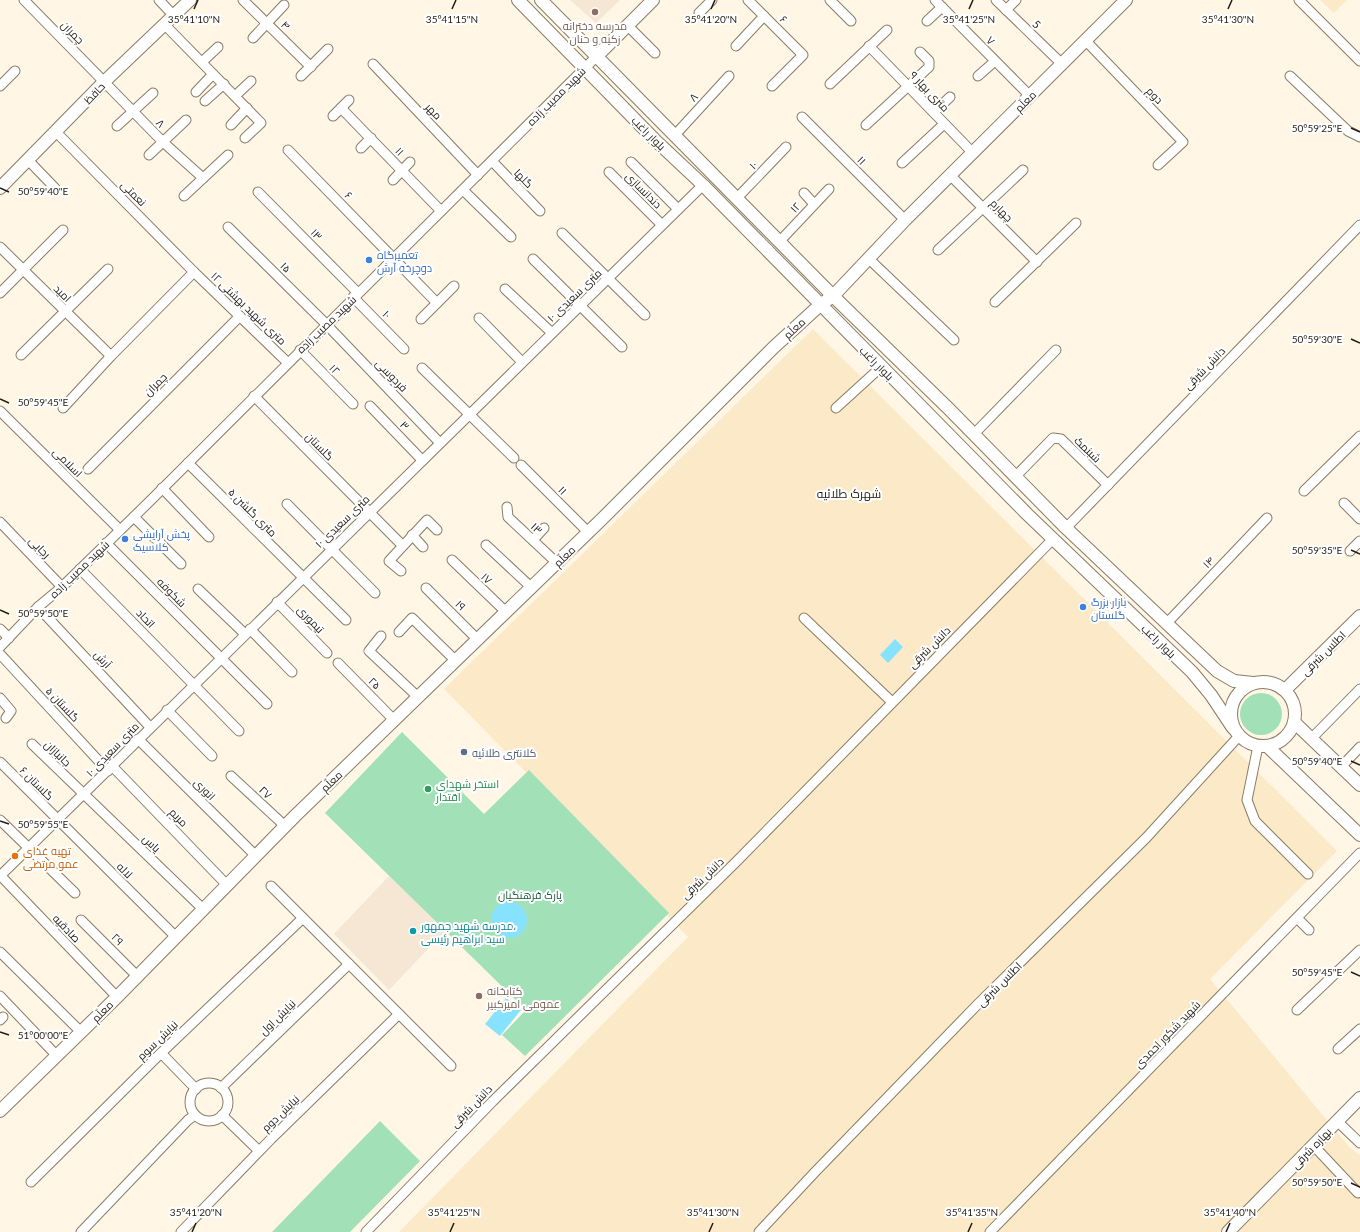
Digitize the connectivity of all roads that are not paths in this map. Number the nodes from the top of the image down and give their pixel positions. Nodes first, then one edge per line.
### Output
1 (24, 0) edge
2 (159, 0) edge
3 (190, 0) edge
4 (243, 0) edge
5 (518, 0) edge
6 (542, 0) edge
7 (653, 0) edge
8 (712, 0) edge
9 (748, 0) edge
10 (830, 0) edge
11 (996, 0) edge
12 (1016, 0) edge
13 (1126, 0) edge
14 (1299, 0) edge
15 (939, 3) edge
16 (284, 5) dead end
17 (1006, 10) junction
18 (699, 13) dead end
19 (174, 16) junction
20 (764, 16) junction
21 (851, 21) dead end
22 (927, 21) dead end
23 (266, 23) junction
24 (164, 24) junction
25 (627, 25) junction
26 (887, 30) dead end
27 (253, 38) dead end
28 (1086, 41) junction
29 (736, 46) dead end
30 (869, 46) junction
31 (218, 47) dead end
32 (328, 48) dead end
33 (920, 52) dead end
34 (655, 53) dead end
35 (598, 55) junction
36 (995, 61) junction
37 (1360, 61) edge
38 (202, 62) junction
39 (373, 64) dead end
40 (1062, 64) junction
41 (311, 67) junction
42 (584, 67) junction
43 (15, 71) dead end
44 (213, 74) junction
45 (301, 76) dead end
46 (729, 76) dead end
47 (978, 76) dead end
48 (1290, 76) dead end
49 (105, 81) junction
50 (251, 81) dead end
51 (224, 84) junction
52 (830, 84) dead end
53 (0, 86) edge
54 (772, 86) dead end
55 (908, 86) junction
56 (196, 92) dead end
57 (153, 93) dead end
58 (236, 96) junction
59 (1030, 96) junction
60 (950, 97) dead end
61 (349, 100) dead end
62 (206, 101) dead end
63 (247, 108) junction
64 (341, 108) junction
65 (134, 111) junction
66 (934, 112) junction
67 (333, 116) dead end
68 (802, 117) dead end
69 (186, 120) dead end
70 (944, 124) junction
71 (231, 125) dead end
72 (866, 125) dead end
73 (117, 126) dead end
74 (56, 132) junction
75 (674, 135) junction
76 (1360, 137) edge
77 (245, 138) dead end
78 (371, 138) junction
79 (163, 142) junction
80 (786, 147) dead end
81 (361, 148) dead end
82 (288, 150) dead end
83 (972, 153) junction
84 (149, 155) dead end
85 (228, 155) dead end
86 (28, 160) junction
87 (492, 161) junction
88 (410, 162) dead end
89 (631, 162) dead end
90 (902, 163) dead end
91 (1158, 166) dead end
92 (402, 170) junction
93 (1023, 170) dead end
94 (609, 172) dead end
95 (478, 175) junction
96 (950, 175) junction
97 (203, 178) junction
98 (392, 180) dead end
99 (703, 185) junction
100 (0, 188) edge
101 (55, 188) dead end
102 (829, 188) dead end
103 (463, 190) junction
104 (258, 192) dead end
105 (804, 193) dead end
106 (184, 196) dead end
107 (737, 198) junction
108 (814, 204) junction
109 (678, 209) junction
110 (983, 209) junction
111 (441, 211) junction
112 (540, 211) dead end
113 (905, 220) junction
114 (1076, 223) dead end
115 (662, 225) junction
116 (1360, 225) edge
117 (228, 227) dead end
118 (63, 230) dead end
119 (562, 232) dead end
120 (511, 237) dead end
121 (779, 242) junction
122 (0, 247) edge
123 (938, 250) dead end
124 (394, 257) junction
125 (868, 258) junction
126 (533, 259) dead end
127 (1037, 262) junction
128 (23, 269) junction
129 (108, 269) dead end
130 (194, 272) junction
131 (608, 278) junction
132 (454, 286) dead end
133 (505, 290) dead end
134 (0, 293) edge
135 (356, 295) junction
136 (833, 296) junction
137 (995, 302) dead end
138 (437, 303) junction
139 (580, 305) junction
140 (820, 305) junction
141 (65, 312) junction
142 (645, 314) dead end
143 (240, 316) junction
144 (479, 318) dead end
145 (421, 319) dead end
146 (326, 324) junction
147 (552, 333) junction
148 (954, 340) dead end
149 (622, 347) dead end
150 (404, 349) dead end
151 (300, 350) junction
152 (1056, 350) dead end
153 (22, 355) dead end
154 (111, 356) junction
155 (287, 362) junction
156 (522, 362) junction
157 (881, 367) junction
158 (422, 368) dead end
159 (254, 396) junction
160 (353, 404) dead end
161 (370, 406) dead end
162 (63, 408) dead end
163 (836, 408) dead end
164 (0, 411) edge
165 (469, 414) junction
166 (974, 434) junction
167 (1360, 436) edge
168 (440, 443) junction
169 (514, 458) dead end
170 (422, 460) junction
171 (188, 463) junction
172 (521, 465) dead end
173 (88, 469) dead end
174 (1016, 476) junction
175 (1108, 485) junction
176 (162, 488) junction
177 (1304, 491) dead end
178 (1344, 503) dead end
179 (287, 504) dead end
180 (506, 507) dead end
181 (369, 512) junction
182 (134, 517) junction
183 (1267, 518) dead end
184 (1360, 519) edge
185 (0, 522) edge
186 (544, 528) dead end
187 (1066, 528) junction
188 (120, 530) junction
189 (437, 530) dead end
190 (589, 533) junction
191 (412, 535) junction
192 (210, 537) dead end
193 (1053, 539) junction
194 (533, 540) junction
195 (1360, 541) edge
196 (106, 543) junction
197 (402, 545) junction
198 (486, 545) dead end
199 (423, 547) dead end
200 (332, 549) junction
201 (1350, 551) dead end
202 (452, 560) dead end
203 (557, 563) junction
204 (181, 564) dead end
205 (80, 569) junction
206 (401, 571) dead end
207 (302, 578) junction
208 (62, 587) junction
209 (426, 588) dead end
210 (532, 588) junction
211 (198, 589) dead end
212 (375, 593) dead end
213 (277, 602) junction
214 (38, 608) junction
215 (506, 612) junction
216 (1360, 616) edge
217 (804, 618) dead end
218 (346, 620) dead end
219 (1167, 624) junction
220 (0, 629) edge
221 (247, 632) junction
222 (399, 632) dead end
223 (381, 636) dead end
224 (9, 638) junction
225 (478, 640) junction
226 (0, 648) edge
227 (327, 653) dead end
228 (0, 654) edge
229 (221, 657) junction
230 (456, 661) junction
231 (338, 663) dead end
232 (292, 672) dead end
233 (1253, 683) junction
234 (194, 684) junction
235 (1360, 689) edge
236 (1286, 690) junction
237 (418, 697) junction
238 (0, 698) edge
239 (892, 702) junction
240 (267, 704) dead end
241 (167, 710) junction
242 (6, 718) dead end
243 (394, 720) junction
244 (1294, 722) junction
245 (150, 727) junction
246 (239, 731) dead end
247 (1236, 732) junction
248 (138, 739) junction
249 (1311, 739) junction
250 (32, 744) dead end
251 (1262, 746) junction
252 (1360, 747) edge
253 (212, 756) dead end
254 (0, 762) edge
255 (1341, 767) junction
256 (111, 769) junction
257 (231, 776) dead end
258 (1360, 785) edge
259 (84, 795) junction
260 (0, 820) edge
261 (57, 820) junction
262 (285, 826) junction
263 (1360, 835) edge
264 (29, 848) junction
265 (1360, 853) edge
266 (256, 856) junction
267 (1308, 874) dead end
268 (0, 876) edge
269 (227, 885) junction
270 (271, 886) dead end
271 (75, 893) dead end
272 (203, 909) junction
273 (303, 918) junction
274 (1297, 918) junction
275 (81, 920) dead end
276 (1309, 930) dead end
277 (176, 937) junction
278 (1360, 950) edge
279 (0, 952) edge
280 (349, 964) junction
281 (137, 976) junction
282 (0, 996) edge
283 (117, 997) junction
284 (1298, 1010) dead end
285 (399, 1014) junction
286 (1360, 1029) edge
287 (81, 1032) junction
288 (1338, 1049) dead end
289 (161, 1053) junction
290 (57, 1056) junction
291 (451, 1066) dead end
292 (222, 1088) junction
293 (196, 1089) junction
294 (1360, 1098) edge
295 (0, 1110) edge
296 (195, 1115) junction
297 (222, 1115) junction
298 (1337, 1121) junction
299 (1360, 1143) edge
300 (1313, 1146) junction
301 (259, 1151) junction
302 (31, 1182) dead end
303 (1358, 1193) dead end
304 (1232, 1231) edge
305 (81, 1232) edge
306 (181, 1232) edge
307 (366, 1232) edge
308 (759, 1232) edge
309 (990, 1232) edge

1 - 49 street, چمران
2 - 19 street
3 - 19 street, حافظ
4 - 23 street, ۴
5 - 42 street, بلوار راغب
6 - 35 street, بلوار راغب
7 - 25 street, شهید مصیب زاده
8 - 18 street
9 - 20 street, ۶
10 - 21 street
11 - 17 street, 5
12 - 17 street
13 - 28 street, معلّم
14 - 37 street
15 - 22 street
15 - 36 street, ۷
16 - 23 street
17 - 40 street, 5
19 - 24 street, حافظ
20 - 29 street
20 - 54 street, ۶
23 - 27 street
23 - 41 street, ۴
24 - 38 street
24 - 49 street, حافظ
25 - 34 street
25 - 35 street, شهید مصیب زاده
26 - 30 street
28 - 40 street, معلّم
28 - 91 street, دوم
30 - 52 street
30 - 55 street, ۹ متری بهار
31 - 38 street
32 - 41 street
33 - 55 street
35 - 42 street, شهید مصیب زاده
35 - 75 street, بلوار راغب
36 - 47 street
36 - 59 street, ۷
38 - 44 street
39 - 95 street, مهر
40 - 59 street, معلّم
41 - 45 street
42 - 87 street, شهید مصیب زاده
42 - 99 street, بلوار راغب
43 - 53 street
44 - 51 street
44 - 56 street
46 - 75 street, ۸
48 - 76 street
49 - 65 street, ۸
49 - 74 street, حافظ
50 - 58 street
51 - 58 street
51 - 62 street
55 - 66 street, ۹ متری بهار
55 - 72 street
57 - 65 street
58 - 63 street
59 - 83 street, معلّم
60 - 66 street
61 - 64 street
63 - 71 street
63 - 77 street
64 - 67 street
64 - 78 street, ۱۱
65 - 73 street
65 - 79 street, ۸
66 - 70 street, ۹ متری بهار
68 - 113 street, ۱۱
69 - 79 street
70 - 83 street, ۹ متری بهار
70 - 90 street
74 - 86 street, حافظ
74 - 130 street, نعمتی
75 - 107 street, بلوار راغب
78 - 81 street
78 - 92 street, ۱۱
79 - 84 street
79 - 97 street, ۸
80 - 107 street, ۱۰
82 - 124 street, ۶
83 - 96 street, معلّم
85 - 97 street
86 - 100 street, حافظ
86 - 101 street
87 - 95 street, شهید مصیب زاده
87 - 112 street, گلها
88 - 92 street
89 - 109 street
92 - 98 street
92 - 111 street, ۱۱
93 - 110 street
94 - 115 street, دندانسازی
95 - 103 street, شهید مصیب زاده
96 - 110 street, چهارم
96 - 113 street, معلّم
97 - 106 street
99 - 109 street, ۱۰ متری سعیدی
99 - 140 street, بلوار راغب
102 - 108 street, ۱۲
103 - 111 street, شهید مصیب زاده
103 - 120 street
104 - 135 street, ۱۳
105 - 108 street
107 - 121 street, بلوار راغب
108 - 121 street, ۱۲
109 - 115 street, ۱۰ متری سعیدی
110 - 123 street
110 - 127 street, چهارم
111 - 124 street, شهید مصیب زاده
113 - 125 street, معلّم
114 - 127 street
115 - 131 street, ۱۰ متری سعیدی
116 - 175 street, دانش شرقی
117 - 146 street, ۱۵
118 - 128 street
119 - 131 street
121 - 136 street, بلوار راغب
122 - 128 street, امید
124 - 135 street, شهید مصیب زاده
124 - 138 street
125 - 136 street, معلّم
125 - 148 street
126 - 139 street
127 - 137 street
128 - 134 street
128 - 141 street, امید
129 - 141 street
130 - 143 street, ۱۲ متری شهید بهشتی
130 - 154 street
131 - 139 street, ۱۰ متری سعیدی
131 - 142 street
132 - 138 street
133 - 147 street
135 - 146 street, شهید مصیب زاده
135 - 150 street, ۱۰
136 - 140 street, معلّم
136 - 166 street, بلوار راغب
138 - 145 street
139 - 147 street, ۱۰ متری سعیدی
139 - 149 street
140 - 157 street, بلوار راغب
140 - 190 street, معلّم
141 - 153 street
141 - 154 street, امید
143 - 155 street, ۱۲ متری شهید بهشتی
143 - 173 street, چمران
144 - 156 street
146 - 151 street, شهید مصیب زاده
146 - 168 street, فردوسی
147 - 156 street, ۱۰ متری سعیدی
151 - 155 street, شهید مصیب زاده
151 - 160 street, ۱۲
152 - 166 street
154 - 162 street
155 - 159 street, شهید مصیب زاده
156 - 165 street, ۱۰ متری سعیدی
157 - 163 street
157 - 193 street, بلوار راغب
158 - 165 street
159 - 171 street, شهید مصیب زاده
159 - 181 street, گلستان
161 - 170 street, ۳
164 - 188 street, اسلامی
165 - 168 street, ۱۰ متری سعیدی
165 - 169 street
166 - 174 street, بلوار راغب
167 - 177 street
168 - 170 street, ۱۰ متری سعیدی
170 - 181 street, ۱۰ متری سعیدی
171 - 176 street, شهید مصیب زاده
171 - 207 street, ۵ متری گلشن
172 - 190 street, ۱۱
174 - 175 street, شبنمک
174 - 187 street, بلوار راغب
175 - 187 street, دانش شرقی
176 - 182 street, شهید مصیب زاده
176 - 192 street
178 - 184 street
179 - 200 street
180 - 194 street, ۱۳
181 - 197 street
181 - 200 street, ۱۰ متری سعیدی
182 - 188 street, شهید مصیب زاده
182 - 204 street
183 - 219 street, ۱۴
185 - 208 street, رجایی
186 - 194 street
187 - 219 street, بلوار راغب
188 - 196 street, شهید مصیب زاده
189 - 191 street
190 - 203 street, معلّم
191 - 197 street
191 - 199 street
193 - 239 street, دانش شرقی
193 - 247 street, بلوار راغب
194 - 203 street, ۱۳
195 - 201 street
196 - 205 street, شهید مصیب زاده
196 - 229 street, شکوفه
197 - 206 street
198 - 210 street
200 - 207 street, ۱۰ متری سعیدی
200 - 212 street
202 - 215 street, ۱۷
203 - 210 street, معلّم
205 - 208 street, شهید مصیب زاده
205 - 234 street, اتحاد
207 - 213 street, ۱۰ متری سعیدی
207 - 218 street
208 - 214 street, شهید مصیب زاده
209 - 225 street, ۱۹
210 - 215 street, معلّم
211 - 221 street
213 - 221 street, ۱۰ متری سعیدی
213 - 227 street, تیموری
214 - 224 street, شهید مصیب زاده
214 - 245 street, آرش
215 - 225 street, معلّم
216 - 236 street, اطلس شرقی
217 - 239 street
219 - 233 street, بلوار راغب
220 - 224 street
221 - 229 street, ۱۰ متری سعیدی
221 - 232 street
222 - 230 street
223 - 237 street
224 - 226 street, شهید مصیب زاده
225 - 230 street, معلّم
228 - 256 street, گلستان ۵
229 - 234 street, ۱۰ متری سعیدی
229 - 240 street, شکوفه
230 - 237 street, معلّم
231 - 243 street, ۲۵
233 - 236 street
233 - 247 street
234 - 241 street, ۱۰ متری سعیدی
234 - 246 street, اتحاد
235 - 249 street
236 - 244 street
237 - 243 street, معلّم
238 - 242 street
239 - 307 street, دانش شرقی
241 - 245 street, ۱۰ متری سعیدی
241 - 253 street
243 - 262 street, معلّم
244 - 249 street
244 - 251 street
245 - 248 street, ۱۰ متری سعیدی
247 - 251 street
247 - 308 street, اطلس شرقی
248 - 256 street, ۱۰ متری سعیدی
248 - 266 street, انوری
249 - 255 street
250 - 259 street, جانبازان
251 - 263 street
251 - 267 street
252 - 255 street
254 - 261 street, گلستان ۶
255 - 258 street
256 - 259 street, ۱۰ متری سعیدی
256 - 269 street, مریم
257 - 262 street, ۲۷
259 - 261 street, ۱۰ متری سعیدی
259 - 272 street, یاس
260 - 264 street
261 - 264 street, ۱۰ متری سعیدی
261 - 277 street, لاله
262 - 266 street, معلّم
264 - 268 street, ۱۰ متری سعیدی
264 - 271 street
265 - 274 street, شهید شکور احمدی
266 - 269 street, معلّم
268 - 283 street, صادقیه
269 - 272 street, معلّم
270 - 273 street
272 - 277 street, معلّم
273 - 280 street
273 - 289 street, نیایش سوم
274 - 276 street
274 - 309 street, شهید شکور احمدی
275 - 281 street, ۲۹
277 - 281 street, معلّم
278 - 284 street
279 - 287 street
280 - 285 street
280 - 292 street, نیایش اول
281 - 283 street, معلّم
282 - 290 street
283 - 287 street, معلّم
285 - 291 street
285 - 301 street, نیایش دوم
286 - 288 street
287 - 290 street, معلّم
289 - 293 street
289 - 302 street, نیایش سوم
290 - 295 street, معلّم
292 - 293 street
292 - 297 street
293 - 296 street
294 - 298 street, بهاره شرقی
296 - 297 street
296 - 305 street
297 - 301 street
298 - 299 street
298 - 300 street, بهاره شرقی
300 - 303 street
300 - 304 street, بهاره شرقی
301 - 306 street, نیایش دوم

